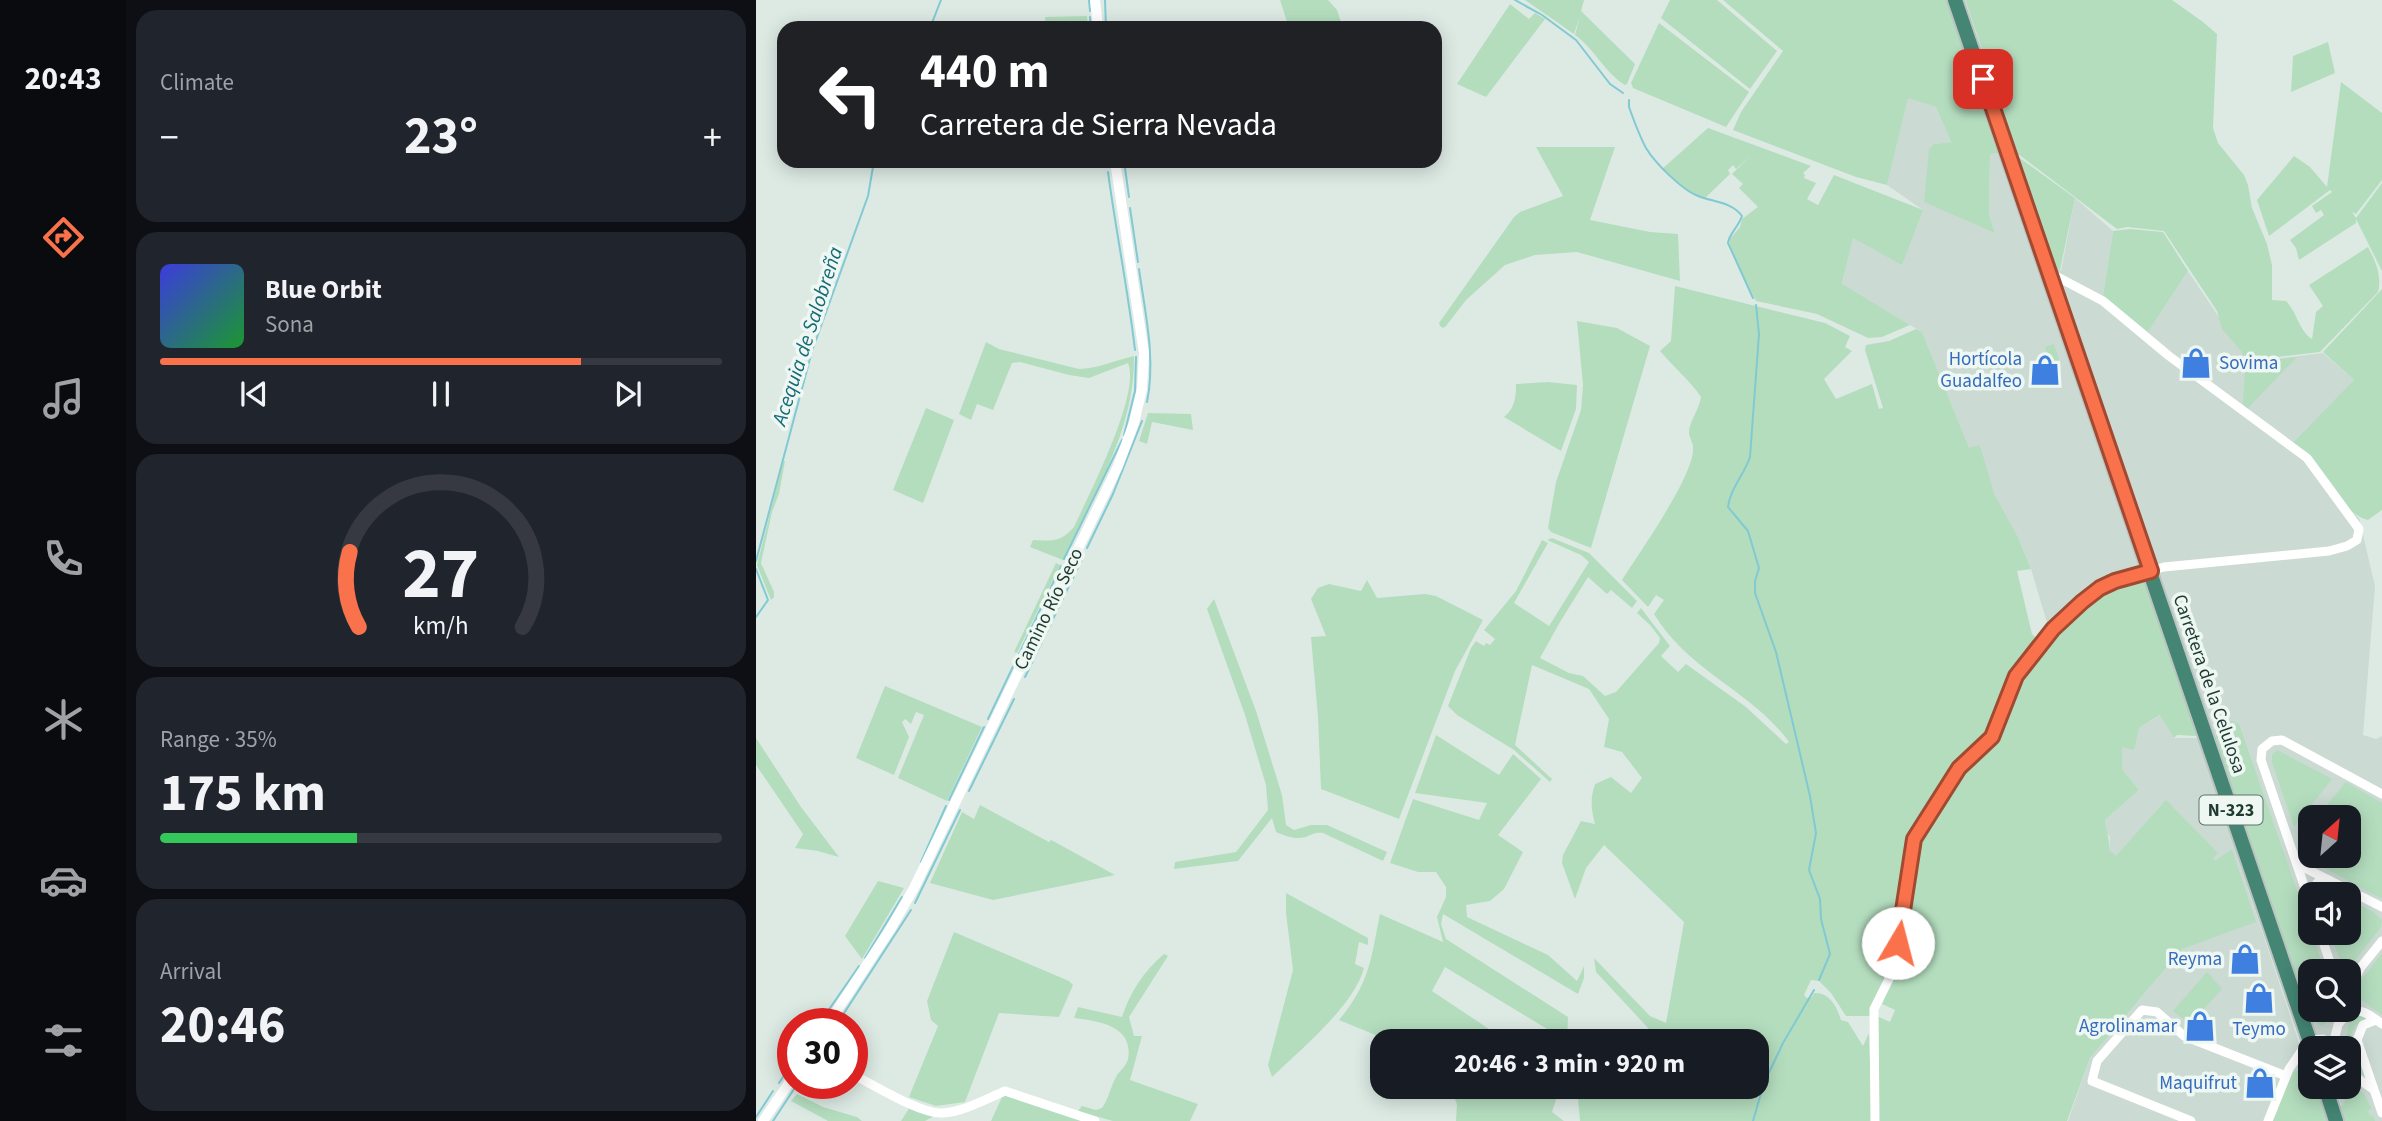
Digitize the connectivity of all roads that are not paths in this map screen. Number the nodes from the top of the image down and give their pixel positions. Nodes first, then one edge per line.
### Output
1 (1095, 0) edge
2 (1955, 0) edge
3 (1097, 21) edge
4 (1116, 168) edge
5 (2050, 273) junction
6 (2151, 571) junction
7 (2382, 794) edge
8 (2297, 864) junction
9 (2331, 880) junction
10 (2303, 882) edge
11 (2318, 882) edge
12 (2382, 907) edge
13 (2382, 941) edge
14 (2361, 967) edge
15 (838, 1008) edge
16 (2361, 1011) edge
17 (2340, 1022) edge
18 (2379, 1022) edge
19 (2307, 1036) edge
20 (2338, 1036) edge
21 (2298, 1060) edge
22 (2286, 1076) junction
23 (868, 1081) edge
24 (2361, 1081) edge
25 (2374, 1090) junction
26 (778, 1099) edge
27 (2329, 1099) edge
28 (2382, 1113) edge
29 (763, 1121) edge
30 (1095, 1121) edge
31 (1875, 1121) edge
32 (2192, 1121) edge
33 (2268, 1121) edge
34 (2336, 1121) edge

1 - 3 street
2 - 5 highway, N-323
4 - 15 street, Camino Río Seco
5 - 6 highway, N-323
5 - 6 street
6 - 19 highway, Carretera de la Celulosa / N-323
6 - 31 street
7 - 8 street
8 - 9 street
8 - 10 street
9 - 11 street
9 - 12 street
13 - 14 street
16 - 18 street
17 - 20 street
18 - 25 street
21 - 22 street
22 - 32 street
22 - 33 street
23 - 30 street
24 - 25 street
25 - 28 street
26 - 29 street
27 - 34 highway

